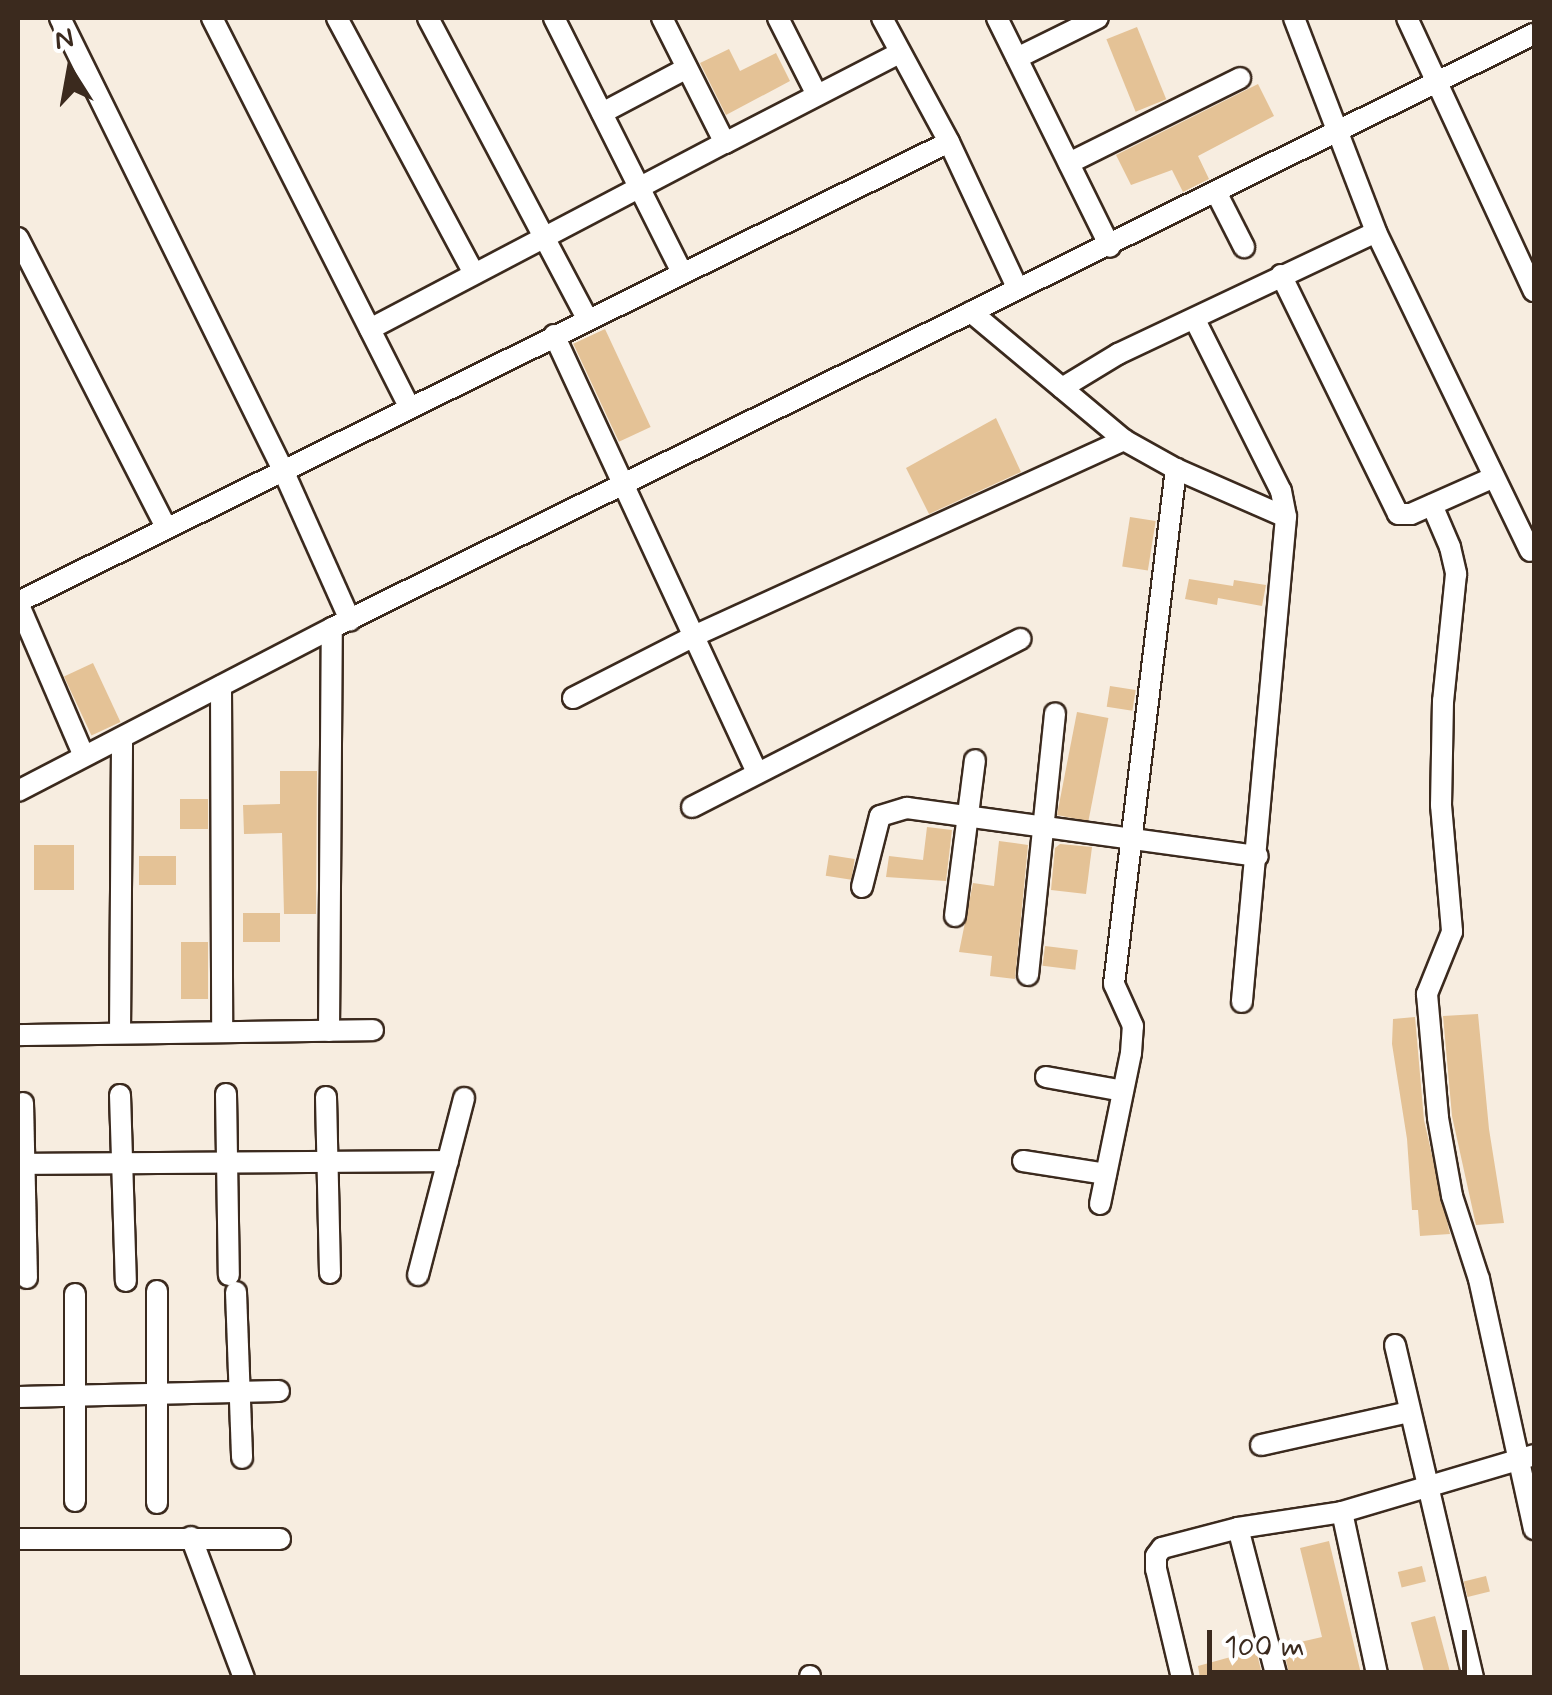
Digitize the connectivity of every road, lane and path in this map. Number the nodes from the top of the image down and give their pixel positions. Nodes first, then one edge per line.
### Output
1 (60, 18) edge
2 (212, 18) edge
3 (337, 18) edge
4 (428, 18) edge
5 (554, 18) edge
6 (662, 18) edge
7 (778, 18) edge
8 (882, 18) edge
9 (997, 18) edge
10 (1098, 18) edge
11 (1294, 18) edge
12 (1407, 18) edge
13 (1530, 18) edge
14 (1534, 31) edge
15 (900, 53) junction
16 (1017, 58) junction
17 (687, 68) junction
18 (1240, 78) dead end
19 (1434, 82) junction
20 (817, 96) junction
21 (602, 113) junction
22 (1337, 130) junction
23 (725, 142) junction
24 (949, 142) junction
25 (1069, 163) junction
26 (638, 184) junction
27 (1216, 192) junction
28 (1376, 232) junction
29 (544, 236) junction
30 (18, 238) edge
31 (1110, 247) junction
32 (1244, 247) dead end
33 (1526, 252) edge
34 (682, 272) junction
35 (474, 274) junction
36 (1281, 275) junction
37 (1018, 289) junction
38 (1534, 292) edge
39 (971, 312) junction
40 (587, 318) junction
41 (1194, 320) junction
42 (370, 329) junction
43 (554, 335) junction
44 (1062, 388) junction
45 (409, 406) junction
46 (1124, 440) junction
47 (282, 468) junction
48 (1176, 469) junction
49 (1492, 478) junction
50 (623, 486) junction
51 (1432, 505) junction
52 (1286, 517) junction
53 (166, 527) junction
54 (1530, 551) dead end
55 (18, 602) edge
56 (341, 624) junction
57 (694, 636) junction
58 (1021, 639) dead end
59 (220, 686) junction
60 (573, 698) dead end
61 (1055, 713) dead end
62 (122, 738) junction
63 (82, 754) junction
64 (976, 760) dead end
65 (757, 772) junction
66 (18, 791) edge
67 (692, 808) dead end
68 (970, 820) junction
69 (1045, 827) junction
70 (1133, 840) junction
71 (1258, 856) junction
72 (862, 886) dead end
73 (954, 916) dead end
74 (1028, 976) dead end
75 (1242, 1002) dead end
76 (329, 1030) junction
77 (373, 1030) dead end
78 (222, 1032) junction
79 (120, 1033) junction
80 (18, 1035) edge
81 (1046, 1078) dead end
82 (1123, 1091) junction
83 (120, 1094) dead end
84 (226, 1094) dead end
85 (326, 1097) dead end
86 (464, 1098) dead end
87 (22, 1103) dead end
88 (448, 1161) junction
89 (1023, 1161) dead end
90 (328, 1162) junction
91 (227, 1163) junction
92 (20, 1164) edge
93 (122, 1164) junction
94 (1106, 1174) junction
95 (1100, 1204) dead end
96 (330, 1273) dead end
97 (418, 1275) dead end
98 (27, 1278) dead end
99 (126, 1281) dead end
100 (157, 1291) dead end
101 (75, 1294) dead end
102 (1394, 1345) dead end
103 (279, 1391) dead end
104 (240, 1392) junction
105 (157, 1394) junction
106 (75, 1396) junction
107 (18, 1397) edge
108 (1408, 1412) junction
109 (1261, 1444) dead end
110 (242, 1458) dead end
111 (1526, 1458) edge
112 (1428, 1490) junction
113 (74, 1501) dead end
114 (157, 1503) dead end
115 (1342, 1512) junction
116 (1238, 1528) junction
117 (1534, 1529) edge
118 (191, 1536) junction
119 (18, 1539) edge
120 (280, 1539) dead end
121 (244, 1678) edge
122 (1182, 1678) edge
123 (1277, 1678) edge
124 (1378, 1678) edge
125 (1473, 1678) edge

1 - 47 street
2 - 42 street
3 - 35 street
4 - 29 street
5 - 21 street
6 - 17 street
7 - 20 street
8 - 15 street
9 - 16 street
10 - 16 street
11 - 22 street
12 - 19 street
13 - 14 street
14 - 19 street
15 - 20 street
15 - 24 street
16 - 25 street
17 - 21 street
17 - 23 street
18 - 25 street
19 - 22 street
19 - 33 street
20 - 23 street
21 - 26 street
22 - 27 street
22 - 28 street
23 - 26 street
24 - 34 street
24 - 37 street
25 - 31 street
26 - 29 street
26 - 34 street
27 - 31 street
27 - 32 street
28 - 36 street
28 - 49 street
29 - 35 street
29 - 40 street
30 - 53 street
31 - 37 street
33 - 38 street
34 - 40 street
35 - 42 street
36 - 41 street
36 - 51 street
37 - 39 street
39 - 44 street
39 - 50 street
40 - 43 street
41 - 44 street
41 - 52 street
42 - 45 street
43 - 45 street
43 - 50 street
44 - 46 street
45 - 47 street
46 - 48 street
46 - 57 street
47 - 53 street
47 - 56 street
48 - 52 street
48 - 70 street
49 - 51 street
49 - 54 street
50 - 56 street
50 - 57 street
51 - 111 street
52 - 71 street
53 - 55 street
55 - 63 street
56 - 59 street
56 - 76 street
57 - 60 street
57 - 65 street
58 - 65 street
59 - 62 street
59 - 78 street
61 - 69 street
62 - 63 street
62 - 79 street
63 - 66 street
64 - 68 street
65 - 67 street
68 - 69 street
68 - 72 street
68 - 73 street
69 - 70 street
69 - 74 street
70 - 71 street
70 - 82 street
71 - 75 street
76 - 77 street
76 - 78 street
78 - 79 street
79 - 80 street
81 - 82 street
82 - 94 street
83 - 93 street
84 - 91 street
85 - 90 street
86 - 88 street
87 - 92 street
88 - 90 street
88 - 97 street
89 - 94 street
90 - 91 street
90 - 96 street
91 - 93 street
91 - 104 street
92 - 93 street
92 - 98 street
93 - 99 street
94 - 95 street
100 - 105 street
101 - 106 street
102 - 108 street
103 - 104 street
104 - 105 street
104 - 110 street
105 - 106 street
105 - 114 street
106 - 107 street
106 - 113 street
108 - 109 street
108 - 112 street
111 - 112 street
111 - 117 street
112 - 115 street
112 - 125 street
115 - 116 street
115 - 124 street
116 - 122 street
116 - 123 street
118 - 119 street
118 - 120 street
118 - 121 street

